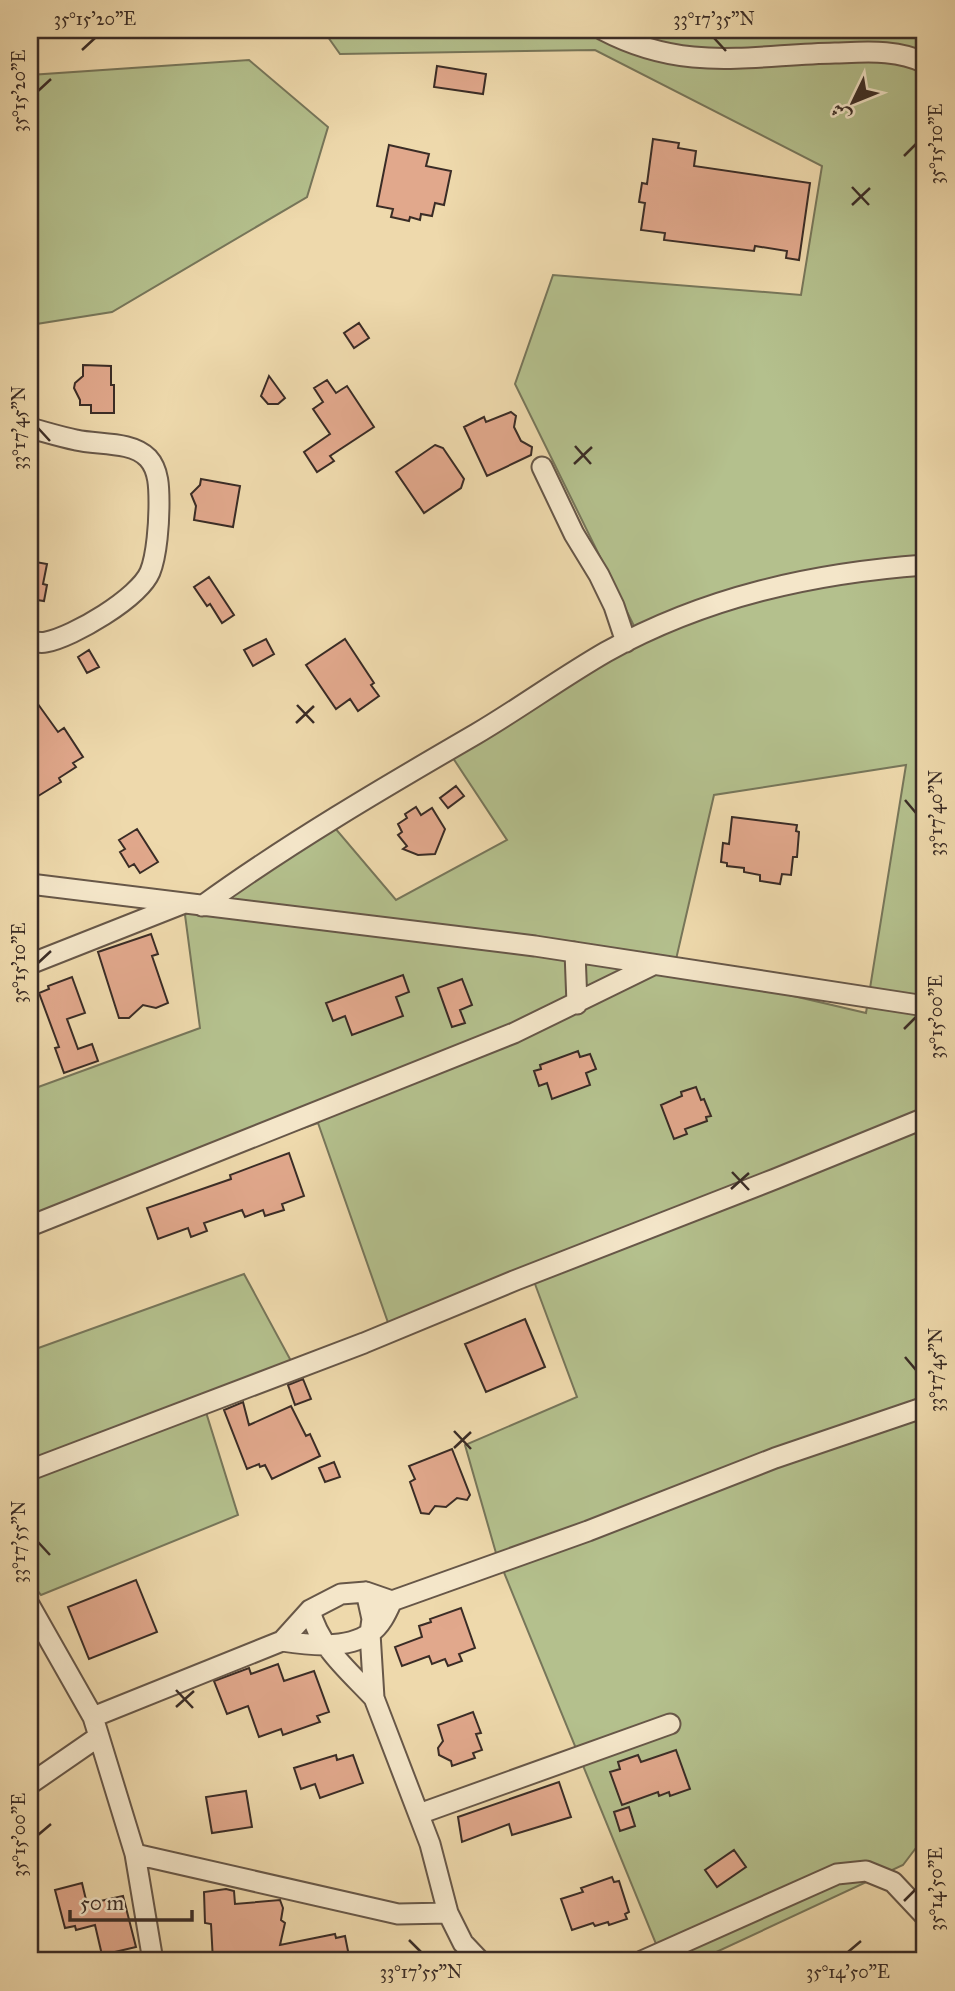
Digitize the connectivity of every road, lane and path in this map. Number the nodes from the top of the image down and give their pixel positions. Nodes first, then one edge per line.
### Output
1 (603, 30) edge
2 (925, 63) edge
3 (30, 428) edge
4 (542, 467) dead end
5 (925, 565) edge
6 (30, 641) edge
7 (626, 642) junction
8 (30, 884) edge
9 (183, 904) junction
10 (202, 906) junction
11 (575, 953) junction
12 (30, 964) edge
13 (653, 965) junction
14 (577, 1004) junction
15 (925, 1006) edge
16 (925, 1118) edge
17 (30, 1226) edge
18 (925, 1406) edge
19 (30, 1470) edge
20 (366, 1592) junction
21 (392, 1601) junction
22 (30, 1606) edge
23 (310, 1610) junction
24 (370, 1633) junction
25 (282, 1641) junction
26 (325, 1646) junction
27 (374, 1698) junction
28 (93, 1717) junction
29 (670, 1724) dead end
30 (98, 1737) junction
31 (30, 1784) edge
32 (419, 1814) junction
33 (135, 1854) junction
34 (448, 1913) junction
35 (925, 1916) edge
36 (153, 1961) edge
37 (480, 1961) edge
38 (642, 1961) edge

1 - 2 street
3 - 6 street
4 - 7 street
5 - 7 street
7 - 10 street
8 - 9 street
9 - 10 street
9 - 12 street
10 - 11 street
11 - 13 street
11 - 14 street
13 - 14 street
13 - 15 street
14 - 17 street
16 - 19 street
18 - 21 street
20 - 21 street
20 - 23 street
20 - 24 street
21 - 24 street
22 - 28 street
23 - 25 street
23 - 26 street
24 - 26 street
24 - 27 street
25 - 26 street
25 - 28 street
26 - 27 street
27 - 32 street
28 - 30 street
29 - 32 street
30 - 31 street
30 - 33 street
32 - 34 street
33 - 34 street
33 - 36 street
34 - 37 street
35 - 38 street

